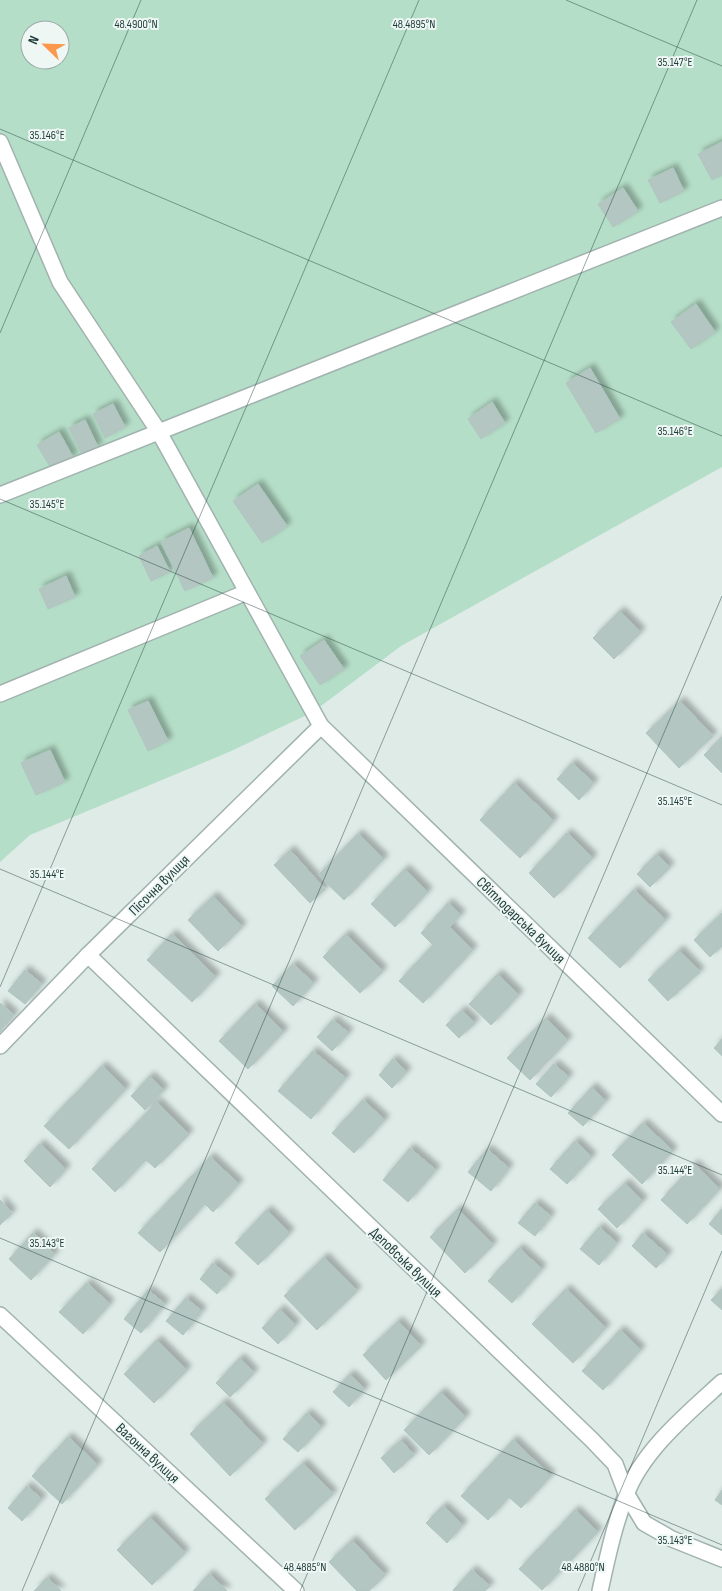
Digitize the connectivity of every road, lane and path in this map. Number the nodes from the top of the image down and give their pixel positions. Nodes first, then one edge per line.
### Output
1 (0, 142) edge
2 (722, 208) edge
3 (159, 432) junction
4 (0, 494) edge
5 (247, 592) junction
6 (0, 694) edge
7 (321, 726) junction
8 (88, 955) junction
9 (0, 1046) edge
10 (722, 1114) edge
11 (0, 1315) edge
12 (722, 1382) edge
13 (626, 1493) junction
14 (722, 1559) edge
15 (296, 1591) edge
16 (600, 1591) edge

1 - 3 street, Світлодарська вулиця
2 - 3 street
3 - 4 street
3 - 5 street, Світлодарська вулиця
5 - 6 street
5 - 7 street, Світлодарська вулиця
7 - 8 street, Пісочна вулиця
7 - 10 street, Світлодарська вулиця
8 - 9 street, Пісочна вулиця
8 - 13 street, Деповська вулиця
11 - 15 street, Вагонна вулиця
12 - 13 street
13 - 14 street, Деповська вулиця
13 - 16 street

